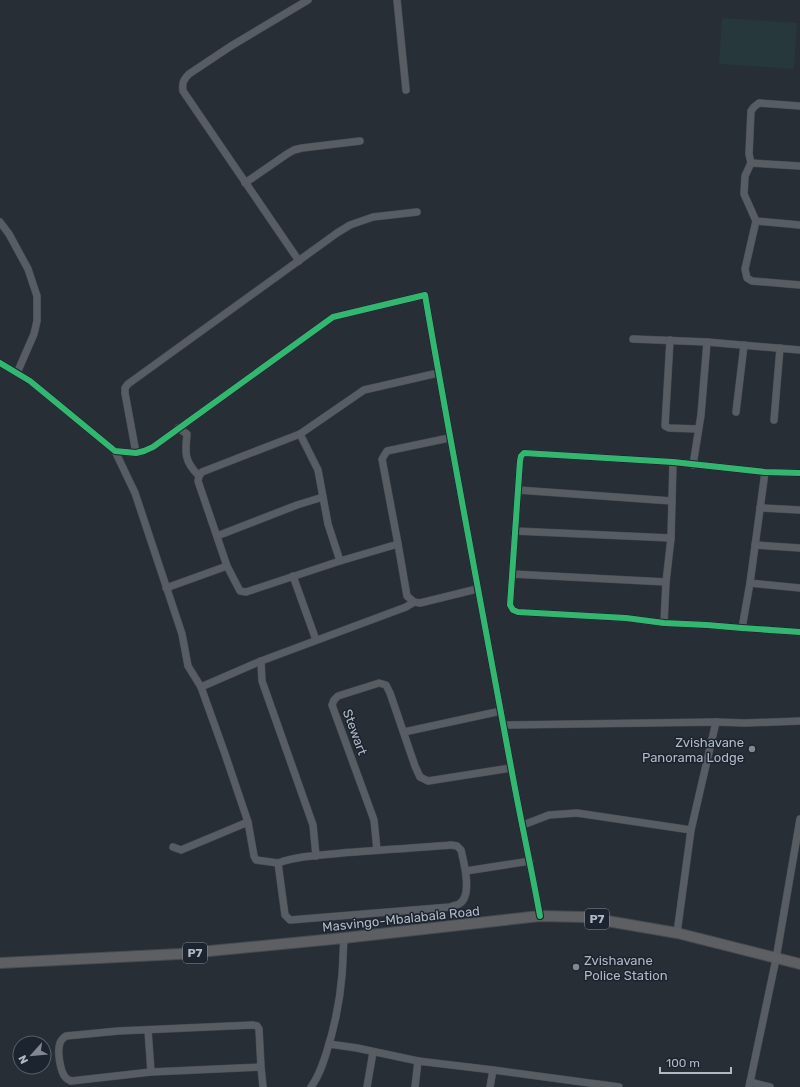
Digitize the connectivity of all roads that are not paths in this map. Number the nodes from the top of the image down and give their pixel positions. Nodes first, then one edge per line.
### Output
1 (308, 0) edge
2 (397, 0) edge
3 (406, 90) dead end
4 (800, 106) edge
5 (360, 141) dead end
6 (751, 163) junction
7 (800, 166) edge
8 (245, 183) junction
9 (417, 212) dead end
10 (756, 221) junction
11 (0, 222) edge
12 (800, 225) edge
13 (299, 261) junction
14 (800, 285) edge
15 (633, 339) dead end
16 (670, 340) junction
17 (707, 342) junction
18 (744, 345) junction
19 (780, 348) junction
20 (800, 350) edge
21 (0, 363) edge
22 (17, 373) junction
23 (438, 373) junction
24 (736, 412) dead end
25 (774, 420) dead end
26 (178, 428) junction
27 (698, 429) junction
28 (300, 434) junction
29 (449, 438) junction
30 (115, 451) junction
31 (136, 452) junction
32 (673, 462) junction
33 (693, 464) junction
34 (765, 472) junction
35 (800, 473) edge
36 (199, 476) junction
37 (518, 490) junction
38 (323, 497) junction
39 (672, 501) junction
40 (760, 508) junction
41 (800, 510) edge
42 (515, 531) junction
43 (217, 536) junction
44 (670, 538) junction
45 (398, 544) junction
46 (755, 545) junction
47 (800, 548) edge
48 (340, 561) junction
49 (227, 566) junction
50 (512, 574) junction
51 (293, 576) junction
52 (666, 582) junction
53 (750, 583) junction
54 (166, 588) junction
55 (800, 588) edge
56 (478, 589) junction
57 (414, 602) junction
58 (664, 623) junction
59 (742, 628) junction
60 (800, 632) edge
61 (316, 640) junction
62 (260, 661) junction
63 (201, 687) junction
64 (501, 711) junction
65 (800, 721) edge
66 (716, 722) junction
67 (504, 725) junction
68 (404, 732) junction
69 (511, 768) junction
70 (800, 819) edge
71 (248, 822) junction
72 (523, 825) junction
73 (691, 830) junction
74 (173, 847) dead end
75 (377, 850) junction
76 (316, 856) junction
77 (530, 861) junction
78 (278, 863) junction
79 (466, 871) junction
80 (540, 916) junction
81 (677, 933) junction
82 (344, 938) junction
83 (776, 959) junction
84 (0, 963) edge
85 (800, 964) edge
86 (148, 1030) junction
87 (329, 1044) junction
88 (373, 1052) junction
89 (418, 1061) junction
90 (261, 1067) junction
91 (493, 1070) junction
92 (151, 1072) junction
93 (85, 1080) junction
94 (750, 1085) edge
95 (91, 1087) edge
96 (263, 1087) edge
97 (311, 1087) edge
98 (367, 1087) edge
99 (415, 1087) edge
100 (490, 1087) edge
101 (619, 1087) edge
102 (770, 1087) edge

1 - 8 street
2 - 3 street
4 - 6 street
5 - 8 street
6 - 7 street
6 - 10 street
8 - 13 street
9 - 13 street
10 - 12 street
10 - 14 street
11 - 22 street
13 - 31 street
15 - 16 street
16 - 17 street
16 - 27 street
17 - 18 street
17 - 27 street
18 - 19 street
18 - 24 street
19 - 20 street
19 - 25 street
21 - 22 street
22 - 30 street
23 - 26 street
23 - 28 street
23 - 29 street
26 - 31 street
26 - 36 street
27 - 33 street
28 - 36 street
28 - 38 street
29 - 45 street
29 - 56 street
30 - 31 street
30 - 54 street
32 - 33 street
32 - 37 street
32 - 39 street
33 - 34 street
34 - 35 street
34 - 40 street
36 - 43 street
37 - 39 street
37 - 42 street
38 - 43 street
38 - 48 street
39 - 44 street
40 - 41 street
40 - 46 street
42 - 44 street
42 - 50 street
43 - 49 street
44 - 52 street
45 - 48 street
45 - 57 street
46 - 47 street
46 - 53 street
48 - 51 street
49 - 51 street
49 - 54 street
50 - 52 street
50 - 58 street
51 - 61 street
52 - 58 street
53 - 55 street
53 - 59 street
54 - 63 street
56 - 57 street
56 - 64 street
57 - 61 street
58 - 59 street
59 - 60 street
61 - 62 street
62 - 63 street
62 - 76 street
63 - 71 street
64 - 67 street
64 - 68 street
65 - 66 street
66 - 67 street
66 - 73 street
67 - 69 street
68 - 69 street
68 - 75 street, Stewart
69 - 72 street
70 - 83 street
71 - 74 street
71 - 78 street
72 - 73 street
72 - 77 street
73 - 81 street
75 - 76 street
75 - 79 street
76 - 78 street
77 - 79 street
77 - 80 street
78 - 79 street
80 - 81 highway, Masvingo-Mbalabala Road / P7
80 - 82 highway, Masvingo-Mbalabala Road / P7
81 - 83 highway, Masvingo-Mbalabala Road / P7
82 - 84 highway, Masvingo-Mbalabala Road / P7
82 - 87 street
83 - 85 highway, Masvingo-Mbalabala Road / P7
83 - 94 street
86 - 90 street
86 - 92 street
86 - 93 street
87 - 88 street
87 - 97 street
88 - 89 street
88 - 98 street
89 - 91 street
89 - 99 street
90 - 92 street
90 - 96 street
91 - 100 street
91 - 101 street
92 - 93 street
93 - 95 street
94 - 102 street

